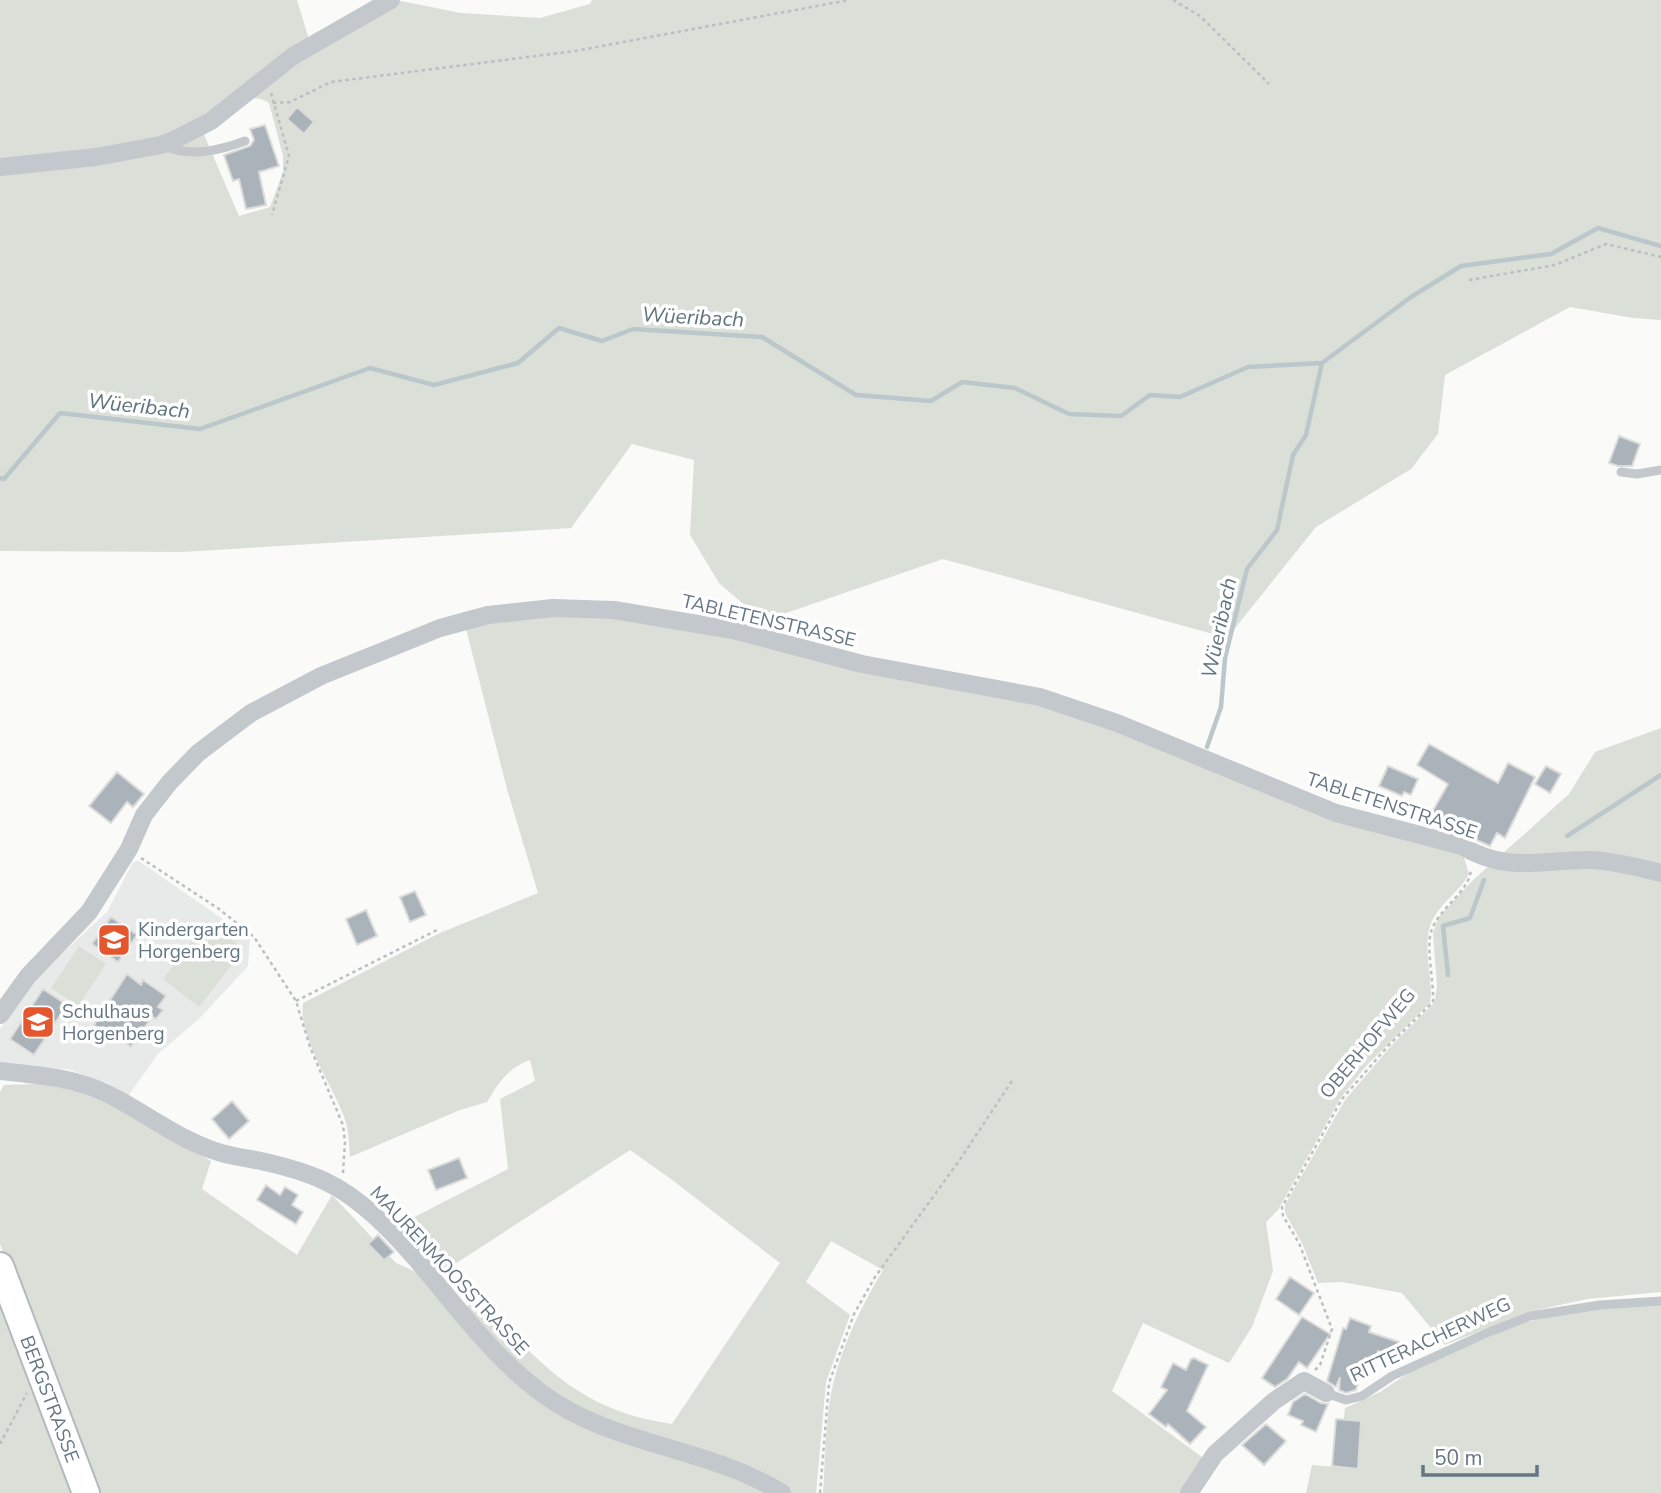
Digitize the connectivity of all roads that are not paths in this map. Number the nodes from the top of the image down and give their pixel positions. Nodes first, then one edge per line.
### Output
1 (391, 0) edge
2 (245, 141) dead end
3 (161, 145) junction
4 (0, 166) edge
5 (1661, 470) edge
6 (1621, 472) dead end
7 (1661, 873) edge
8 (0, 1015) edge
9 (0, 1071) edge
10 (0, 1266) edge
11 (1661, 1301) edge
12 (1326, 1393) joint
13 (86, 1493) edge
14 (782, 1493) edge
15 (1189, 1493) edge

1 - 3 street
2 - 3 lane
3 - 4 street
5 - 6 lane
7 - 8 street, TABLETENSTRASSE
9 - 14 street, MAURENMOOSSTRASSE
10 - 13 street, BERGSTRASSE
11 - 12 lane, RITTERACHERWEG
12 - 15 street, RITTERACHERWEG

